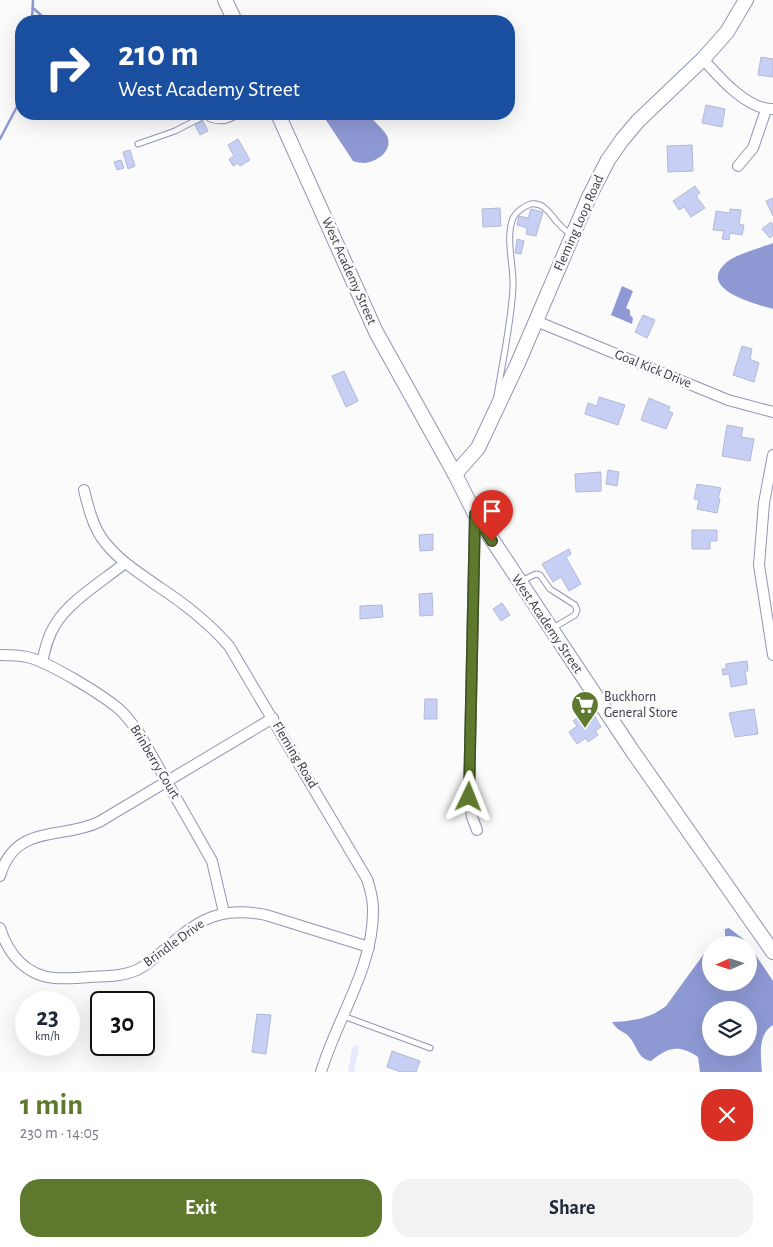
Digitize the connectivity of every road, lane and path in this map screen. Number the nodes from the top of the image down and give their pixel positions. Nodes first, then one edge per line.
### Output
1 (225, 0) edge
2 (746, 0) edge
3 (232, 15) edge
4 (703, 59) junction
5 (769, 110) edge
6 (196, 120) edge
7 (213, 120) edge
8 (227, 120) edge
9 (281, 120) edge
10 (138, 144) dead end
11 (738, 166) dead end
12 (572, 235) junction
13 (536, 320) junction
14 (773, 412) edge
15 (494, 415) junction
16 (773, 455) edge
17 (455, 474) junction
18 (84, 490) dead end
19 (475, 514) junction
20 (125, 563) junction
21 (519, 582) junction
22 (550, 629) junction
23 (0, 655) edge
24 (773, 655) edge
25 (42, 662) junction
26 (273, 718) junction
27 (167, 781) junction
28 (477, 830) dead end
29 (0, 876) edge
30 (224, 913) junction
31 (0, 928) edge
32 (369, 947) junction
33 (773, 952) edge
34 (343, 1016) junction
35 (430, 1048) dead end
36 (321, 1072) edge

1 - 3 main road
2 - 4 main road, Fleming Loop Road
4 - 5 street
4 - 12 main road, Fleming Loop Road
5 - 11 street
6 - 10 lane
7 - 8 lane
9 - 17 main road, West Academy Street
12 - 13 main road, Fleming Loop Road
12 - 15 lane
13 - 14 street, Goal Kick Drive
13 - 15 main road, Fleming Loop Road
15 - 17 main road, Fleming Loop Road
16 - 24 street
17 - 19 main road, West Academy Street
18 - 20 street, Fleming Road
19 - 21 main road, West Academy Street
19 - 28 street
20 - 25 street
20 - 26 street, Fleming Road
21 - 22 main road, West Academy Street
21 - 22 lane
22 - 33 main road, West Academy Street
23 - 25 street, Brinberry Court
25 - 27 street, Brinberry Court
26 - 27 street
26 - 32 street, Fleming Road
27 - 29 street
27 - 30 street, Brinberry Court
30 - 31 street, Brindle Drive
30 - 32 street, Brindle Drive
32 - 34 street, Fleming Road
34 - 35 lane
34 - 36 street, Fleming Road

